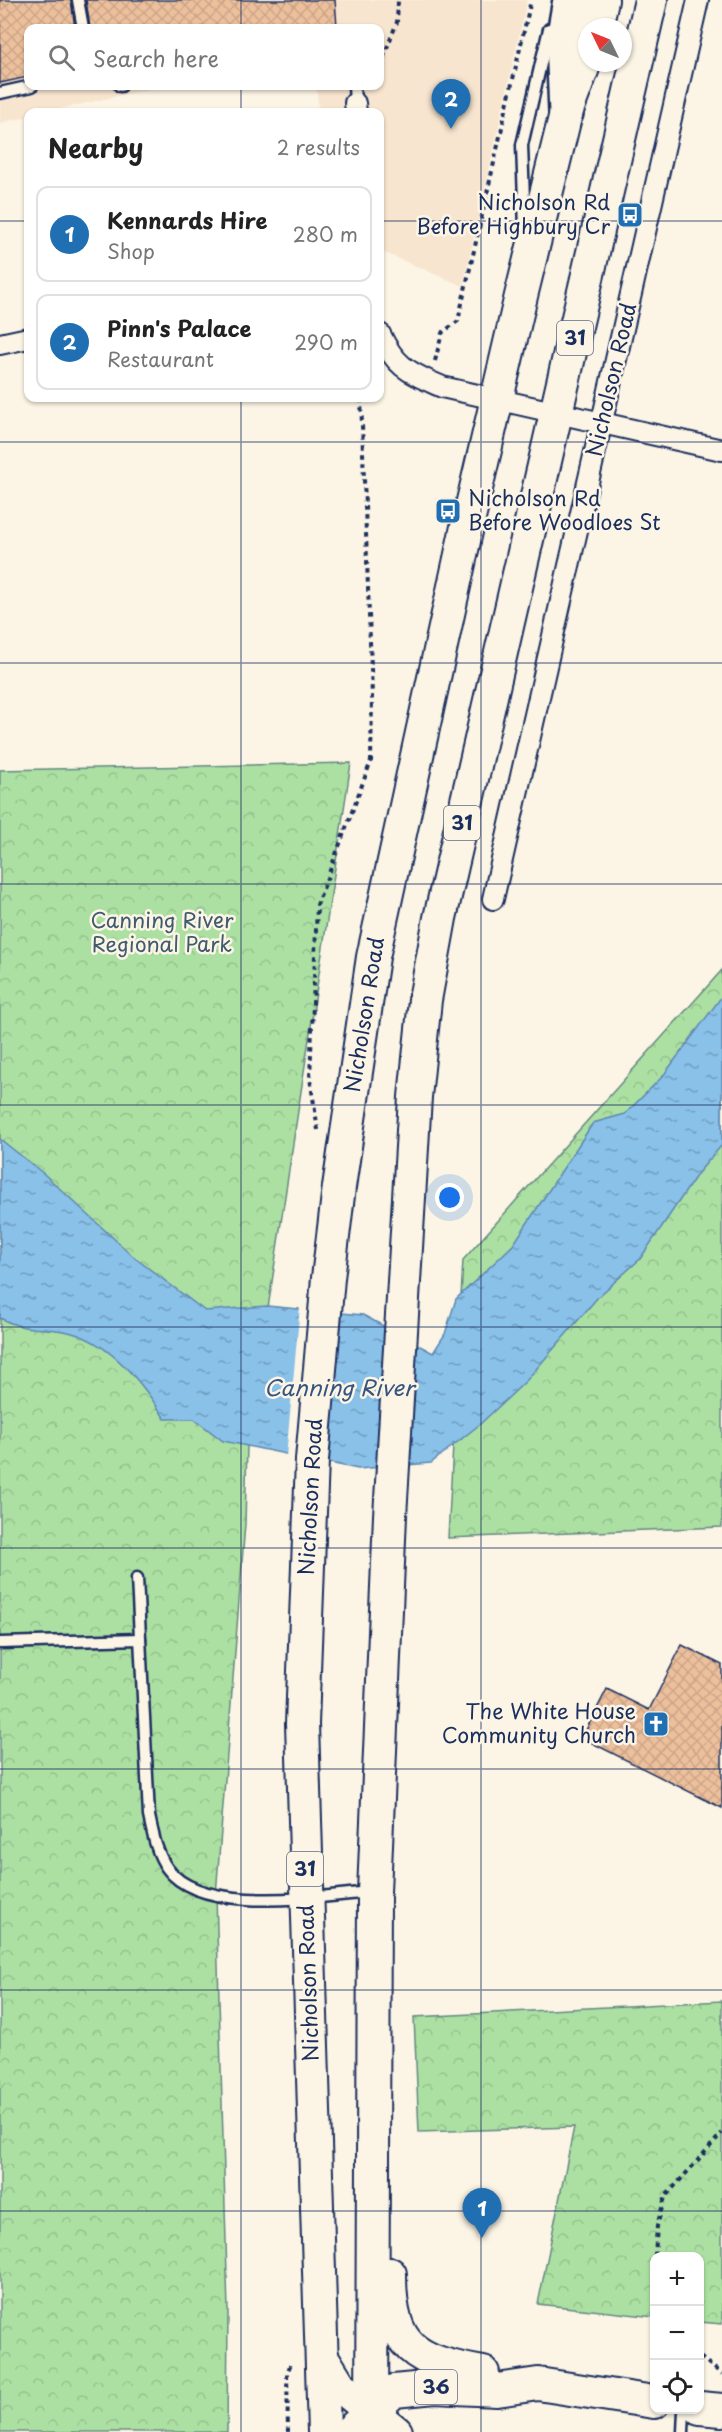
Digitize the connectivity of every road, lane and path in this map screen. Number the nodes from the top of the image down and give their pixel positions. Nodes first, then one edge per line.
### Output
1 (78, 0) edge
2 (398, 0) edge
3 (531, 0) edge
4 (602, 0) edge
5 (651, 0) edge
6 (698, 0) edge
7 (561, 8) edge
8 (598, 18) edge
9 (82, 24) edge
10 (384, 56) edge
11 (581, 72) edge
12 (24, 88) edge
13 (0, 93) edge
14 (566, 113) junction
15 (526, 277) junction
16 (24, 339) edge
17 (384, 342) edge
18 (0, 344) edge
19 (430, 382) junction
20 (498, 399) junction
21 (361, 402) edge
22 (558, 413) junction
23 (602, 423) junction
24 (722, 450) edge
25 (493, 899) dead end
26 (319, 1141) dead end
27 (137, 1578) dead end
28 (140, 1639) junction
29 (0, 1643) edge
30 (374, 1892) junction
31 (306, 1896) junction
32 (722, 2133) edge
33 (372, 2187) junction
34 (655, 2252) edge
35 (324, 2360) junction
36 (703, 2360) edge
37 (722, 2374) edge
38 (538, 2384) junction
39 (650, 2401) edge
40 (704, 2408) edge
41 (722, 2410) edge
42 (684, 2414) edge
43 (372, 2427) edge
44 (324, 2432) edge
45 (683, 2432) edge

1 - 9 lane
2 - 10 path
3 - 19 path
4 - 8 main road
5 - 22 main road, 31
6 - 23 street, Nicholson Road
7 - 14 highway
7 - 15 lane
11 - 14 main road, Nicholson Road / 31
12 - 13 lane
14 - 15 main road, Nicholson Road / 31
15 - 20 main road, Nicholson Road / 31
16 - 18 street
17 - 19 street
19 - 20 street
20 - 22 street
20 - 31 main road, Nicholson Road / 31
21 - 26 path
22 - 23 street
22 - 30 main road, 31
23 - 24 street
23 - 25 street, Nicholson Road
27 - 28 lane
28 - 29 lane
28 - 31 lane
30 - 31 lane
30 - 33 main road, 31
31 - 35 main road, Nicholson Road / 31
32 - 34 path
33 - 38 main road
33 - 43 main road, 31
35 - 43 main road
35 - 44 main road, Nicholson Road / 31
36 - 37 path
38 - 39 main road, 36
38 - 43 main road, 36
40 - 41 main road
42 - 45 lane

